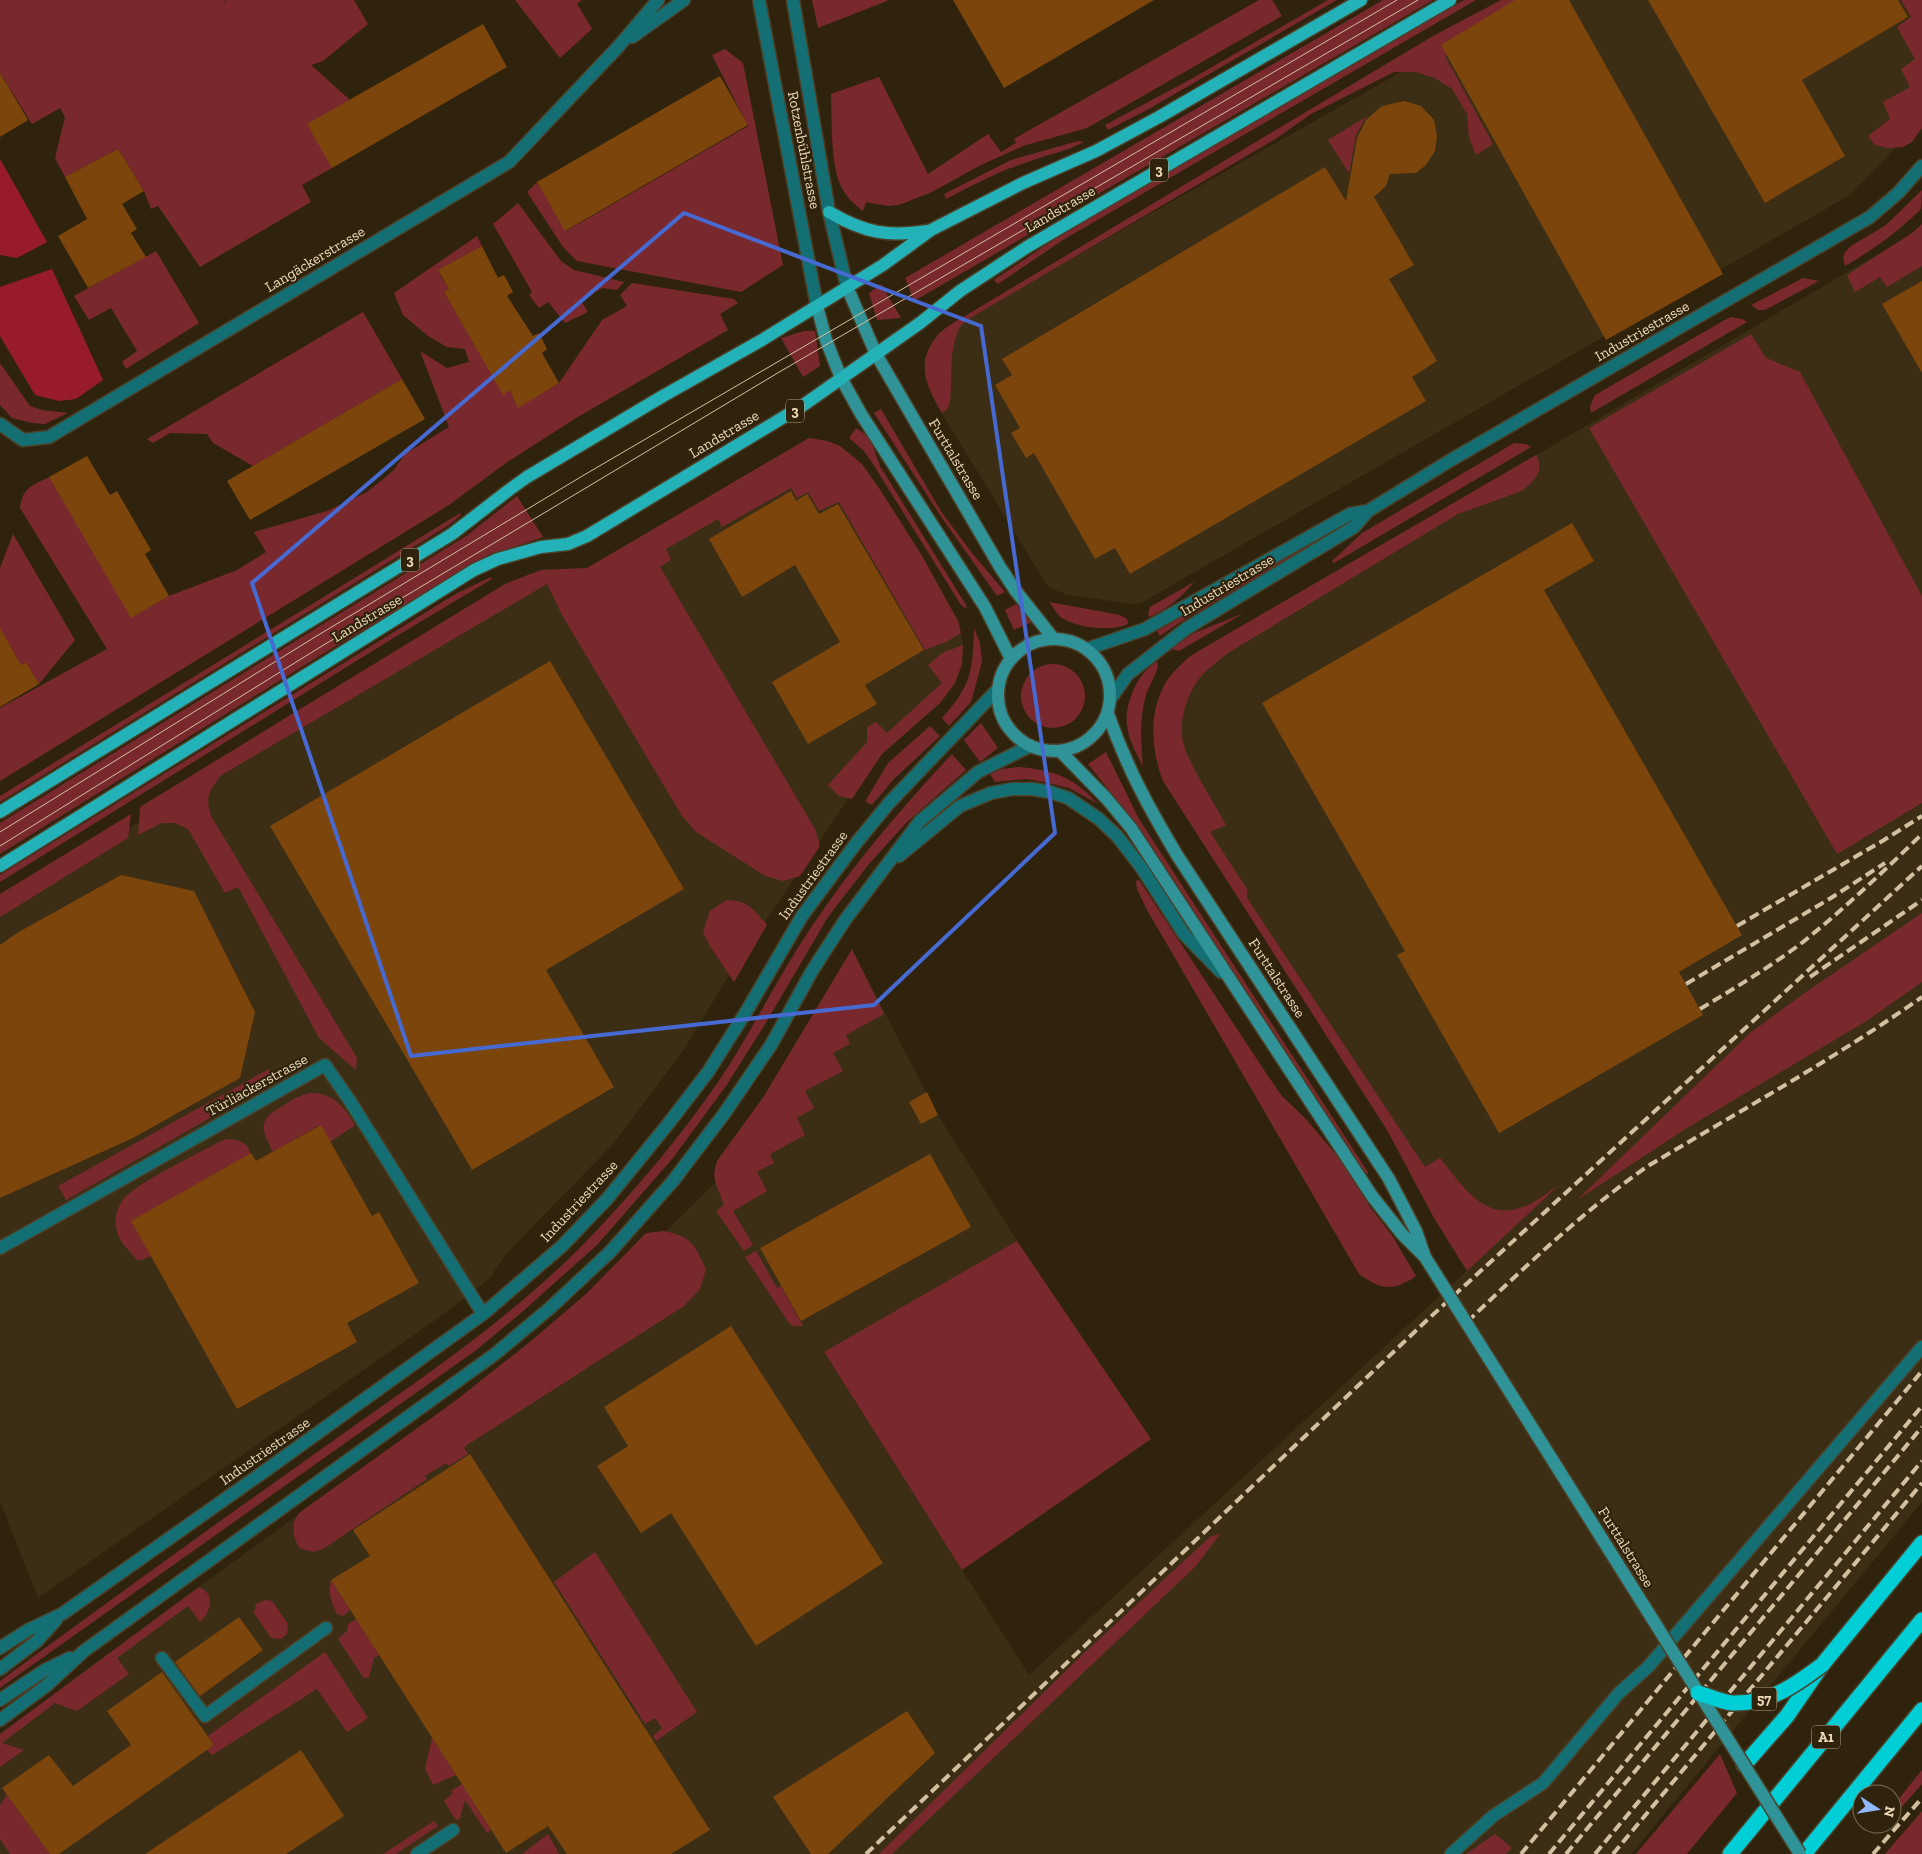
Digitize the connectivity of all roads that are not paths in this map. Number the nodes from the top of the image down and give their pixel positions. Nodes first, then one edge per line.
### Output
1 (658, 0) edge
2 (684, 0) edge
3 (759, 0) edge
4 (793, 0) edge
5 (1362, 0) edge
6 (1450, 0) edge
7 (618, 47) junction
8 (1922, 166) edge
9 (829, 212) junction
10 (931, 230) junction
11 (847, 287) junction
12 (817, 306) junction
13 (876, 354) junction
14 (842, 378) junction
15 (0, 424) edge
16 (1368, 511) junction
17 (1053, 638) junction
18 (1087, 649) junction
19 (1010, 659) junction
20 (998, 689) junction
21 (1111, 698) junction
22 (1108, 714) junction
23 (1030, 746) junction
24 (1060, 751) junction
25 (0, 812) edge
26 (0, 866) edge
27 (883, 869) junction
28 (1230, 981) junction
29 (0, 1248) edge
30 (1425, 1257) junction
31 (483, 1314) junction
32 (1922, 1347) edge
33 (1922, 1542) edge
34 (62, 1614) junction
35 (1922, 1620) edge
36 (326, 1628) dead end
37 (0, 1648) edge
38 (84, 1651) junction
39 (162, 1658) dead end
40 (1822, 1665) junction
41 (0, 1669) edge
42 (1698, 1694) junction
43 (0, 1700) edge
44 (1922, 1710) edge
45 (0, 1720) edge
46 (1744, 1765) junction
47 (453, 1830) dead end
48 (417, 1854) edge
49 (1451, 1854) edge
50 (1730, 1854) edge
51 (1800, 1854) edge
52 (1804, 1854) edge

1 - 7 street, Langäckerstrasse
2 - 7 street, Langäckerstrasse
3 - 12 street, Rotzenbühlstrasse
4 - 9 street, Rotzenbühlstrasse
5 - 10 main road, Landstrasse / 3
6 - 13 main road, Landstrasse / 3
7 - 15 street, Langäckerstrasse
8 - 16 street, Industriestrasse
9 - 10 main road
9 - 11 street, Rotzenbühlstrasse
10 - 11 main road, Landstrasse / 3
11 - 12 main road, Landstrasse / 3
11 - 13 main road, Furttalstrasse
12 - 14 main road
12 - 25 main road, Landstrasse / 3
13 - 14 main road, Landstrasse / 3
13 - 17 main road, Furttalstrasse
14 - 19 main road
14 - 26 main road, Landstrasse / 3
16 - 18 street, Industriestrasse
16 - 21 street, Industriestrasse
17 - 18 main road
17 - 19 main road
18 - 21 main road
19 - 20 main road
20 - 23 main road
20 - 31 street, Industriestrasse
21 - 22 main road
22 - 24 main road
22 - 30 main road, Furttalstrasse
23 - 24 main road
23 - 27 street
24 - 28 main road, Furttalstrasse
27 - 28 street
27 - 38 street
28 - 30 main road, Furttalstrasse
29 - 31 street, Türliackerstrasse
30 - 42 main road, Furttalstrasse, bridge
31 - 34 street, Industriestrasse
32 - 49 street
33 - 40 highway, 57
34 - 37 street, Industriestrasse
34 - 41 street, Industriestrasse
35 - 50 highway, A1
36 - 39 street
38 - 43 street
38 - 45 street
40 - 42 highway, 57, bridge
40 - 46 highway, 57, bridge
42 - 46 main road, Furttalstrasse, bridge
44 - 52 highway
46 - 51 main road, Furttalstrasse, bridge
47 - 48 street

